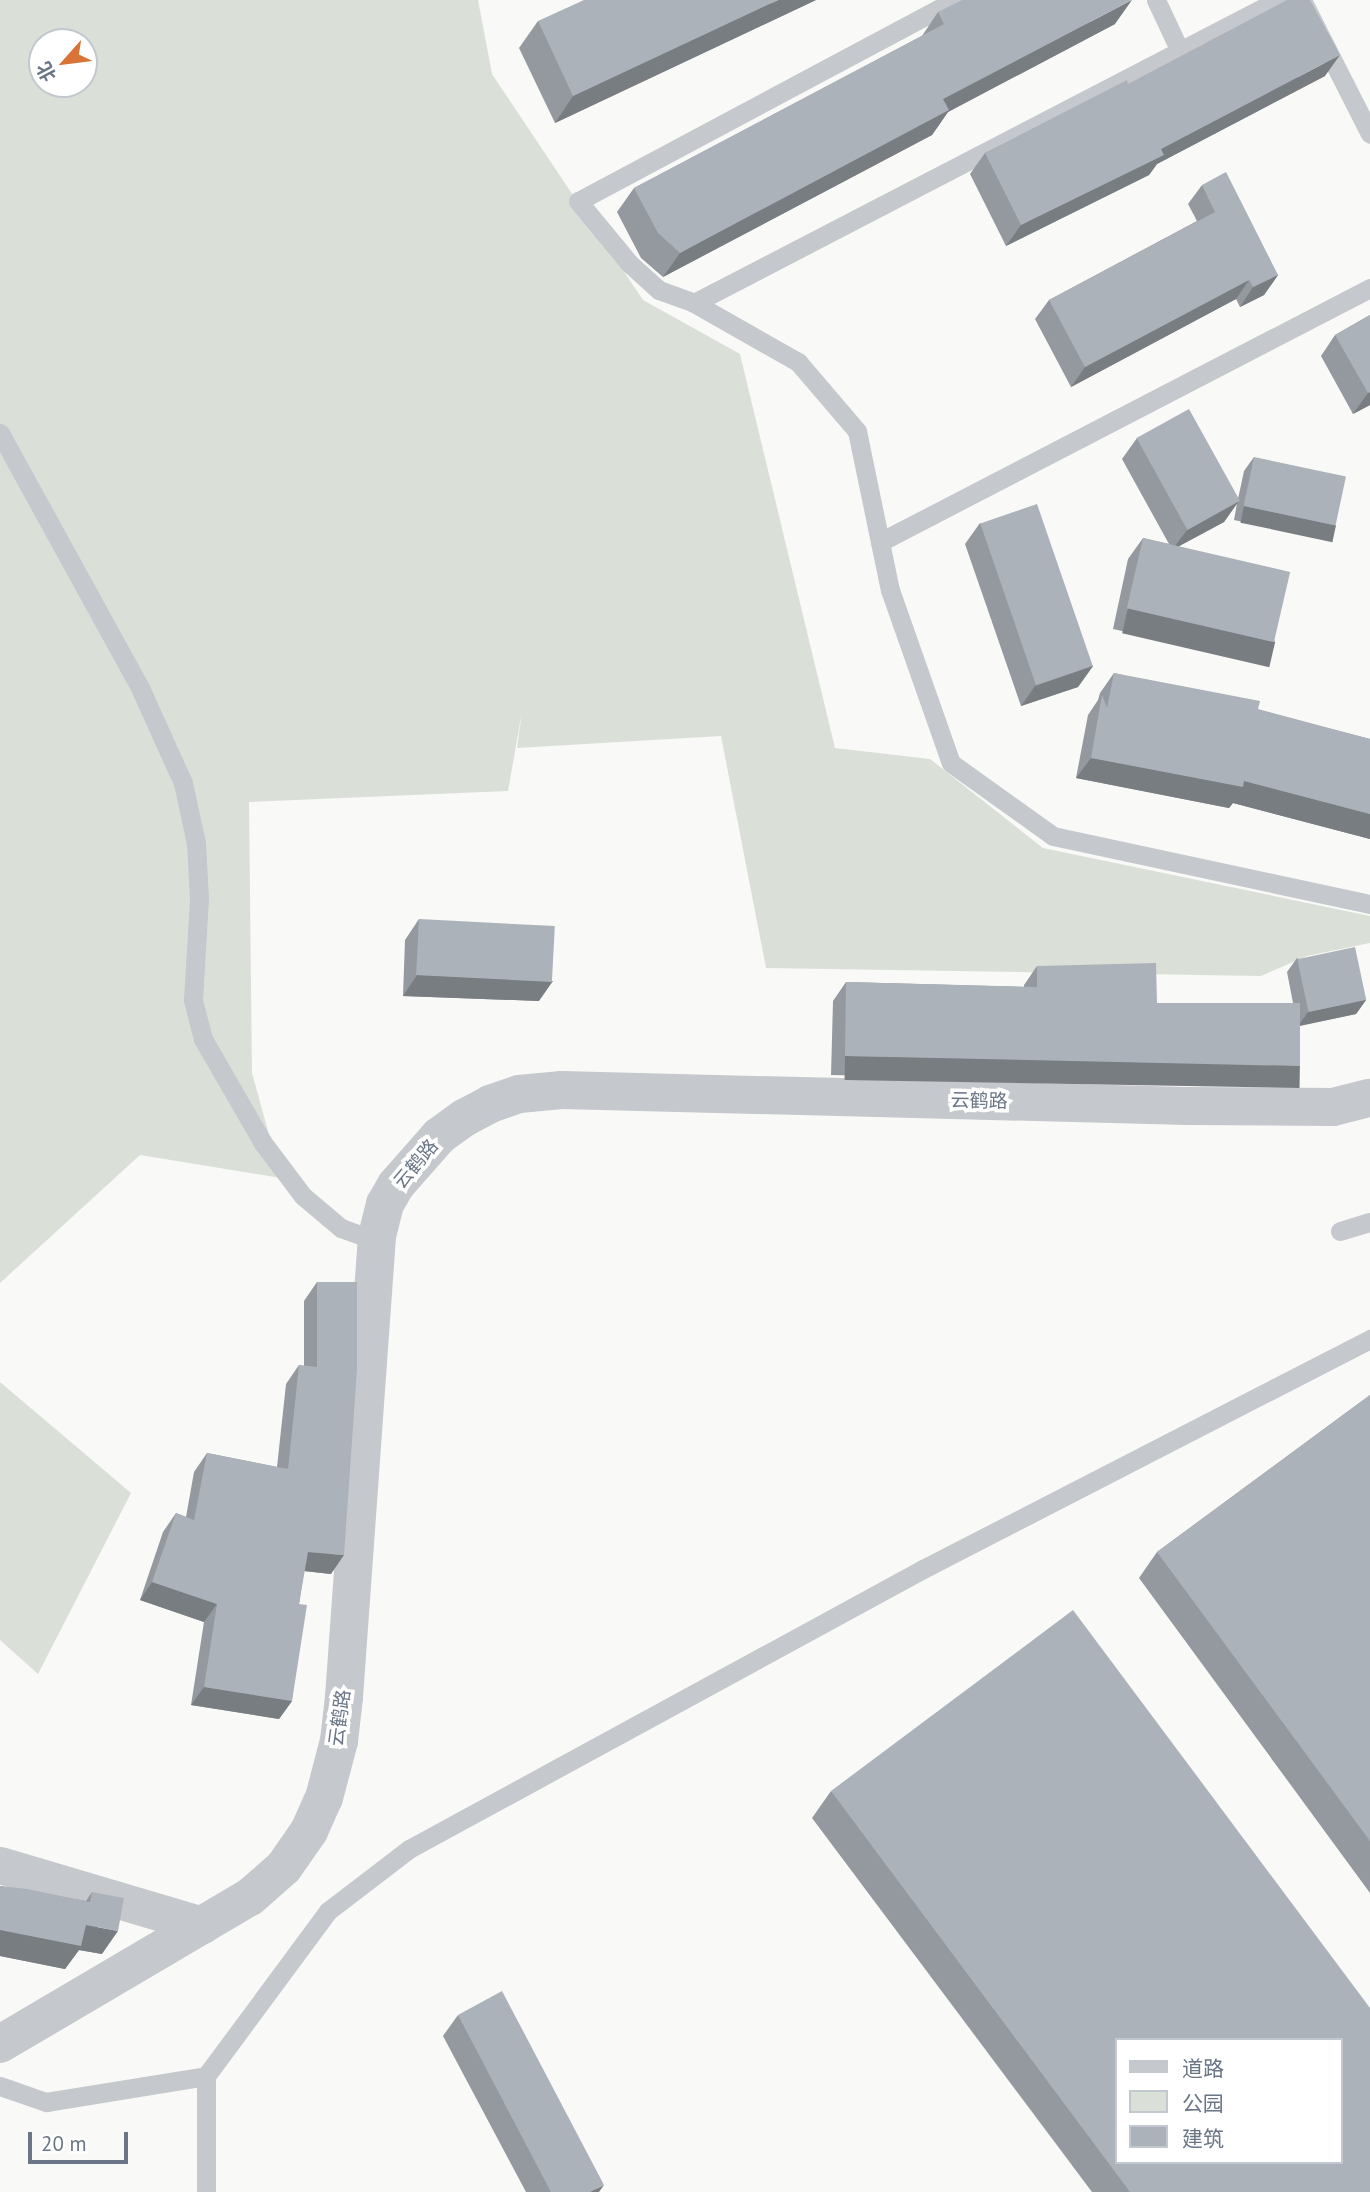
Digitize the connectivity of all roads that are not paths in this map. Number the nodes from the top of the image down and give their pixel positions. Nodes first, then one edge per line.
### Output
1 (955, 0) edge
2 (1156, 0) edge
3 (1279, 0) edge
4 (1302, 0) edge
5 (1180, 51) junction
6 (1370, 134) edge
7 (1370, 288) edge
8 (694, 303) junction
9 (0, 433) edge
10 (880, 542) junction
11 (1370, 904) edge
12 (1370, 1098) edge
13 (1370, 1222) edge
14 (1340, 1231) dead end
15 (376, 1241) junction
16 (1370, 1339) edge
17 (0, 1865) edge
18 (202, 1925) junction
19 (0, 2044) edge
20 (206, 2076) junction
21 (0, 2087) edge
22 (206, 2192) edge

1 - 8 lane
2 - 5 lane
3 - 5 lane
4 - 6 lane
5 - 8 lane
7 - 10 lane
8 - 10 lane
9 - 15 lane
10 - 11 lane
12 - 15 street, 云鹤路
13 - 14 lane
15 - 18 street, 云鹤路
16 - 20 lane
17 - 18 street
18 - 19 street, 云鹤路
20 - 21 lane
20 - 22 lane

